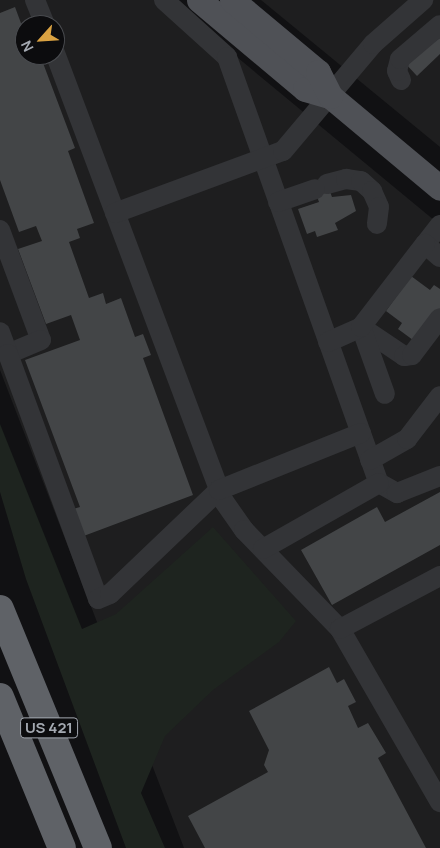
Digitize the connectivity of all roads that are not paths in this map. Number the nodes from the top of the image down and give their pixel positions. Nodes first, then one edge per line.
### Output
1 (164, 0) edge
2 (198, 0) edge
3 (232, 0) edge
4 (422, 0) edge
5 (39, 1) edge
6 (42, 15) edge
7 (440, 25) edge
8 (60, 65) edge
9 (401, 80) dead end
10 (330, 96) junction
11 (263, 159) junction
12 (440, 188) edge
13 (278, 202) junction
14 (115, 213) junction
15 (377, 224) dead end
16 (440, 225) edge
17 (0, 230) edge
18 (435, 256) edge
19 (440, 318) edge
20 (361, 326) junction
21 (0, 332) edge
22 (440, 332) edge
23 (328, 342) junction
24 (380, 342) junction
25 (8, 354) junction
26 (385, 394) dead end
27 (440, 396) edge
28 (360, 433) junction
29 (370, 460) junction
30 (440, 476) edge
31 (379, 483) junction
32 (219, 490) junction
33 (89, 539) dead end
34 (262, 549) junction
35 (440, 576) edge
36 (110, 594) junction
37 (0, 609) edge
38 (340, 629) junction
39 (0, 697) edge
40 (440, 802) edge
41 (62, 848) edge
42 (98, 848) edge

1 - 11 street
2 - 10 main road
3 - 10 main road
4 - 10 street
5 - 6 street
7 - 9 street
8 - 14 street
10 - 11 street
10 - 12 main road
11 - 13 street
11 - 14 street
13 - 15 street
13 - 23 street
14 - 32 street
16 - 18 street
17 - 25 street
18 - 20 street
19 - 24 street
20 - 23 street
20 - 24 street
20 - 26 street
21 - 25 street
22 - 24 street
23 - 28 street
25 - 36 street
27 - 29 street
28 - 29 street
28 - 32 street
29 - 31 street
30 - 31 street
31 - 34 street
32 - 34 street
32 - 36 street
33 - 36 street
34 - 38 street
35 - 38 street
37 - 42 highway, US 421
38 - 40 street
39 - 41 highway, US 421

